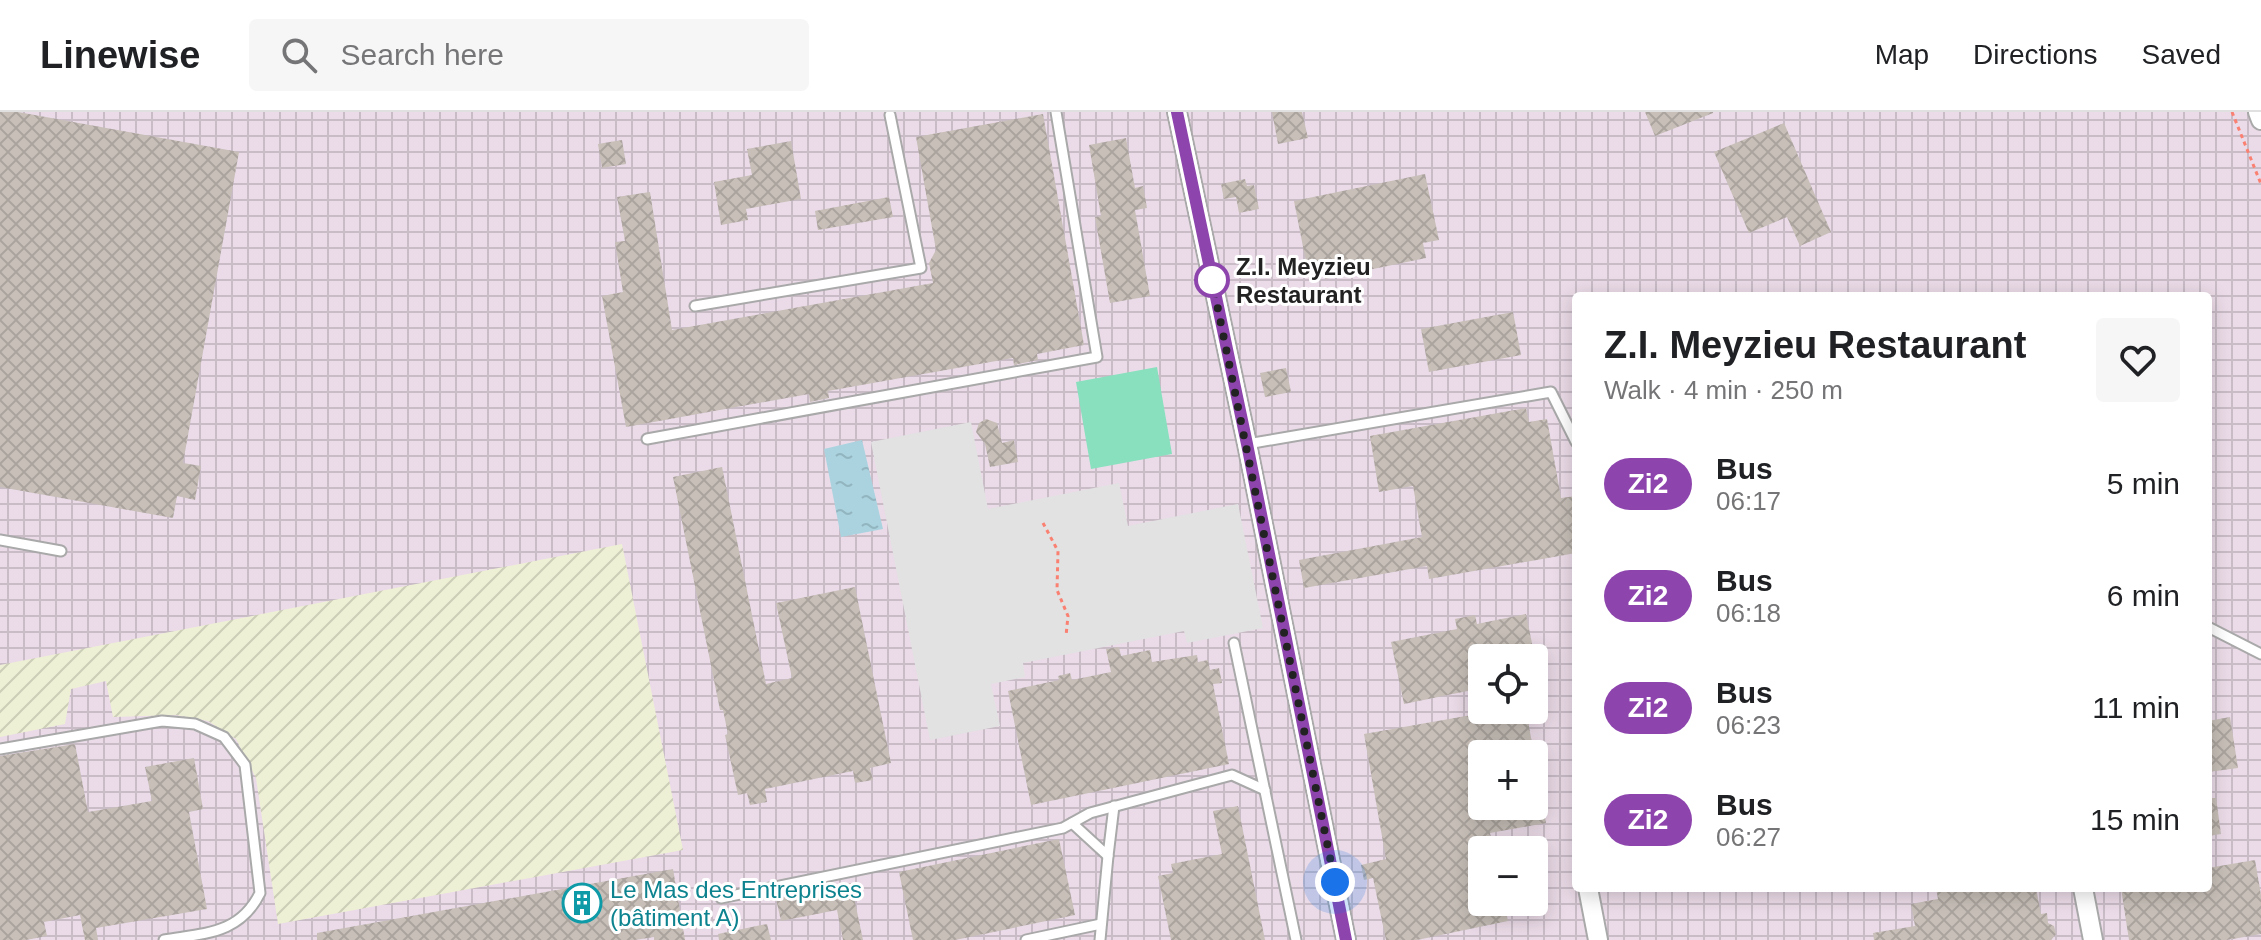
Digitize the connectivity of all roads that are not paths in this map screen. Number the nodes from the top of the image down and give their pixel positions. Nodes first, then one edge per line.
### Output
1 (1056, 112) edge
2 (1177, 112) edge
3 (2258, 112) edge
4 (890, 115) dead end
5 (2261, 120) edge
6 (695, 306) dead end
7 (1572, 434) edge
8 (647, 439) dead end
9 (1247, 444) junction
10 (0, 540) edge
11 (61, 551) dead end
12 (2212, 629) edge
13 (1234, 643) dead end
14 (2261, 654) edge
15 (0, 749) edge
16 (1265, 790) junction
17 (1114, 806) junction
18 (1072, 823) junction
19 (1108, 856) junction
20 (1589, 892) edge
21 (2084, 892) edge
22 (721, 898) dead end
23 (1101, 924) junction
24 (164, 940) edge
25 (1026, 940) edge
26 (1100, 940) edge
27 (1296, 940) edge
28 (1346, 940) edge
29 (1598, 940) edge
30 (2093, 940) edge

1 - 8 lane
2 - 9 street
3 - 5 street
4 - 6 lane
7 - 9 lane
9 - 28 street
10 - 11 lane
12 - 14 lane
13 - 16 lane
15 - 24 lane
16 - 17 lane
16 - 27 lane
17 - 18 lane
17 - 19 lane
18 - 19 lane
18 - 22 lane
19 - 23 lane
20 - 29 street
21 - 30 street
23 - 25 lane
23 - 26 lane

